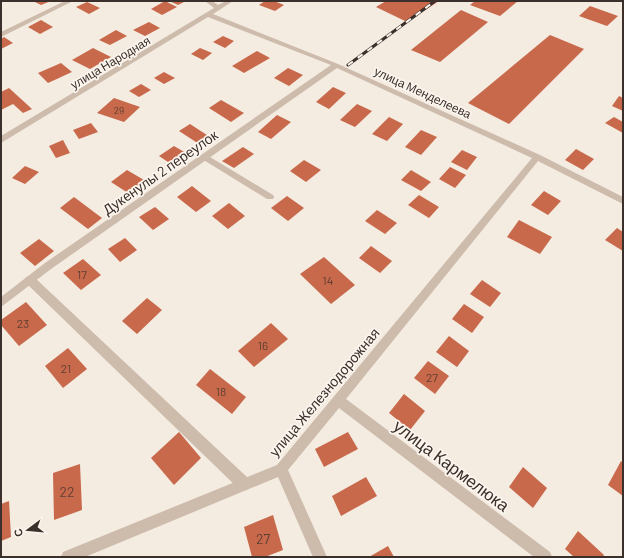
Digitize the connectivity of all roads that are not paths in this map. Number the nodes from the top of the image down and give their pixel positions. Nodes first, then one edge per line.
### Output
1 (70, 1) edge
2 (208, 1) edge
3 (230, 1) edge
4 (218, 8) junction
5 (209, 15) junction
6 (1, 35) edge
7 (336, 66) junction
8 (1, 140) edge
9 (205, 157) junction
10 (537, 158) junction
11 (270, 197) dead end
12 (623, 201) edge
13 (30, 280) junction
14 (1, 303) edge
15 (338, 400) junction
16 (281, 469) junction
17 (244, 484) junction
18 (68, 557) edge
19 (320, 557) edge
20 (545, 557) edge

1 - 6 street
2 - 4 street
3 - 4 street, улица Народная
4 - 5 street, улица Народная
5 - 7 street, улица Менделеева
5 - 8 street, улица Народная
7 - 9 street, Дукенулы 2 переулок
7 - 10 street, улица Менделеева
9 - 11 street
9 - 13 street, Дукенулы 2 переулок
10 - 12 street, улица Менделеева
10 - 15 street, улица Железнодорожная
13 - 14 street, Дукенулы 2 переулок
13 - 17 street
15 - 16 street, улица Железнодорожная
15 - 20 street, улица Кармелюка
16 - 17 street, улица Железнодорожная
16 - 19 street
17 - 18 street, улица Железнодорожная

